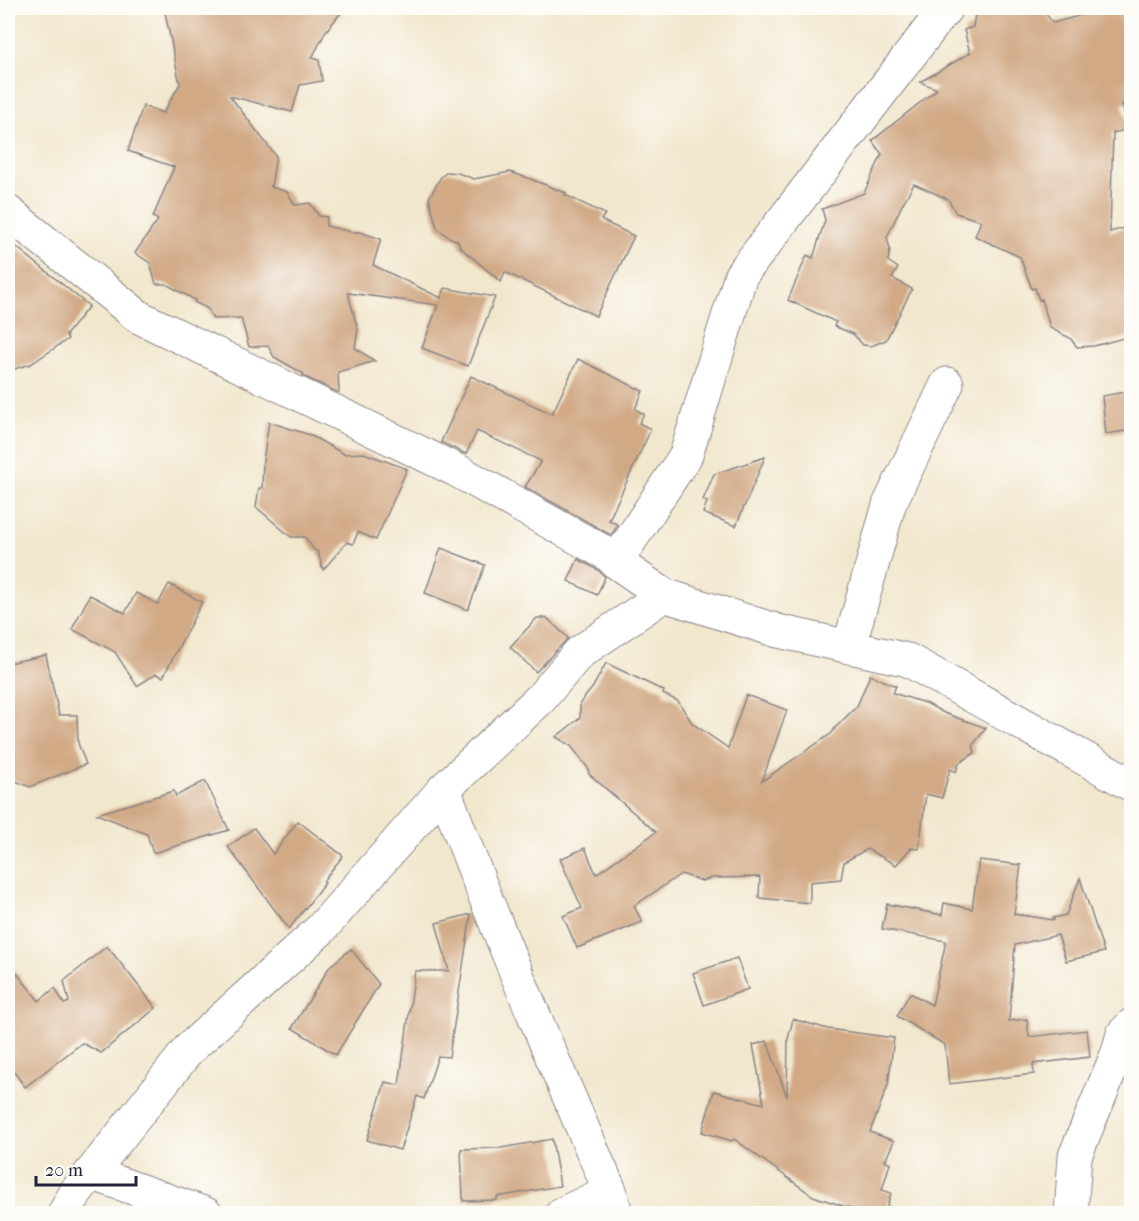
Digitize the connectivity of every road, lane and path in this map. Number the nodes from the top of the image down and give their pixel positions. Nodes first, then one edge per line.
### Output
1 (946, 8) edge
2 (8, 212) edge
3 (947, 384) dead end
4 (616, 562) junction
5 (664, 595) junction
6 (849, 647) junction
7 (1131, 785) edge
8 (444, 789) junction
9 (1131, 1025) edge
10 (91, 1173) junction
11 (613, 1202) edge
12 (64, 1214) edge
13 (206, 1214) edge
14 (562, 1214) edge
15 (1071, 1214) edge

1 - 4 street
2 - 4 street
3 - 6 street
4 - 5 street
5 - 6 street
5 - 8 street
6 - 7 street
8 - 10 street
8 - 11 street
9 - 15 street
10 - 12 street
10 - 13 street
11 - 14 street

